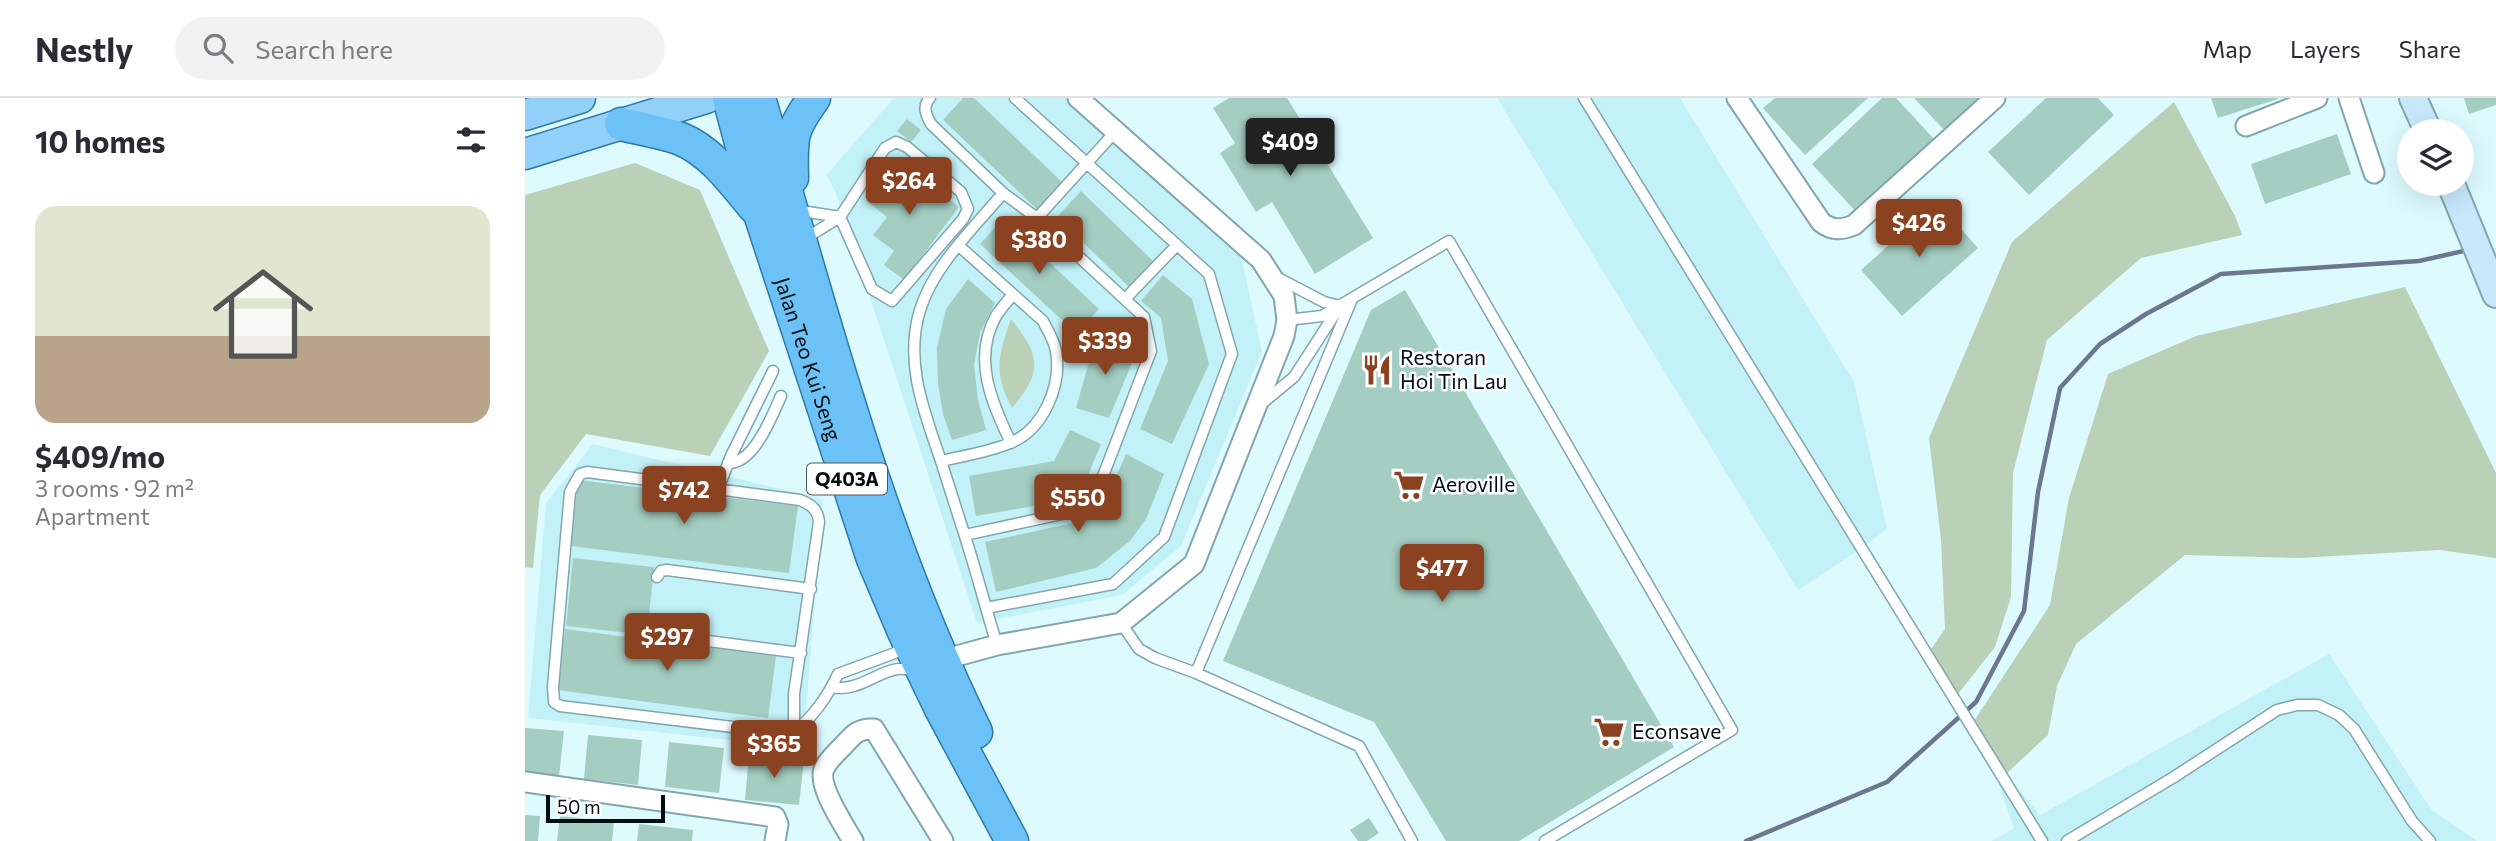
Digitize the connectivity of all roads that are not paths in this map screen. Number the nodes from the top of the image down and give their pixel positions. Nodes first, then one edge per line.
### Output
1 (580, 98) edge
2 (706, 98) edge
3 (729, 98) edge
4 (759, 98) edge
5 (814, 98) edge
6 (930, 98) edge
7 (1014, 98) edge
8 (1078, 98) edge
9 (1584, 98) edge
10 (1737, 98) edge
11 (1996, 98) edge
12 (2317, 98) edge
13 (2349, 98) edge
14 (2413, 98) edge
15 (2426, 98) edge
16 (525, 115) edge
17 (2423, 119) edge
18 (2432, 119) edge
19 (621, 124) junction
20 (2246, 126) dead end
21 (1115, 132) junction
22 (525, 154) edge
23 (1086, 163) junction
24 (2374, 173) dead end
25 (1003, 193) junction
26 (2456, 196) edge
27 (792, 210) junction
28 (761, 217) junction
29 (840, 217) junction
30 (1037, 218) junction
31 (801, 241) junction
32 (958, 245) junction
33 (1177, 245) junction
34 (1274, 276) junction
35 (1013, 294) junction
36 (2496, 294) edge
37 (1125, 299) junction
38 (1353, 299) junction
39 (1341, 306) junction
40 (1287, 320) junction
41 (773, 371) dead end
42 (781, 396) dead end
43 (1255, 409) junction
44 (1011, 443) junction
45 (941, 461) junction
46 (728, 463) junction
47 (718, 489) junction
48 (965, 535) junction
49 (657, 577) dead end
50 (811, 589) junction
51 (986, 608) junction
52 (1121, 623) junction
53 (904, 632) junction
54 (670, 636) dead end
55 (997, 645) junction
56 (801, 653) junction
57 (935, 670) junction
58 (1196, 673) junction
59 (832, 687) junction
60 (792, 733) junction
61 (525, 782) edge
62 (1010, 838) edge
63 (775, 841) edge
64 (853, 841) edge
65 (943, 841) edge
66 (1412, 841) edge
67 (1545, 841) edge
68 (2042, 841) edge
69 (2067, 841) edge
70 (2430, 841) edge

1 - 16 main road
2 - 19 main road
3 - 28 highway, Jalan Teo Kui Seng / Q403A
4 - 27 highway, Jalan Teo Kui Seng
5 - 27 highway
6 - 25 lane
7 - 23 lane
8 - 21 street
9 - 68 lane
10 - 11 street
12 - 20 street
13 - 24 street
14 - 17 main road
15 - 18 main road
19 - 22 main road
19 - 28 highway
21 - 23 lane
21 - 34 street
23 - 30 lane
23 - 33 lane
25 - 30 lane
25 - 32 lane
26 - 36 main road
27 - 29 lane
27 - 31 highway, Jalan Teo Kui Seng
28 - 53 highway, Jalan Teo Kui Seng / Q403A
29 - 29 lane
29 - 31 lane
30 - 37 lane
31 - 57 highway, Jalan Teo Kui Seng
32 - 35 lane
32 - 45 lane
33 - 37 lane
33 - 51 lane
34 - 39 lane
34 - 40 street
35 - 44 lane
35 - 44 lane
37 - 48 lane
38 - 39 lane
38 - 58 lane
38 - 67 lane
39 - 40 lane
39 - 43 lane
40 - 43 street
41 - 46 lane
42 - 46 lane
43 - 52 street
44 - 45 lane
45 - 48 lane
46 - 47 lane
47 - 50 lane
47 - 60 lane
48 - 51 lane
49 - 50 lane
50 - 56 lane
51 - 55 lane
52 - 55 street
52 - 58 lane
53 - 57 highway, Jalan Teo Kui Seng / Q403A
53 - 59 lane
54 - 56 lane
55 - 57 street
56 - 60 lane
57 - 59 lane
57 - 62 highway, Jalan Teo Kui Seng / Q403A
58 - 66 lane
59 - 60 lane
61 - 63 street
64 - 65 street
69 - 70 lane

